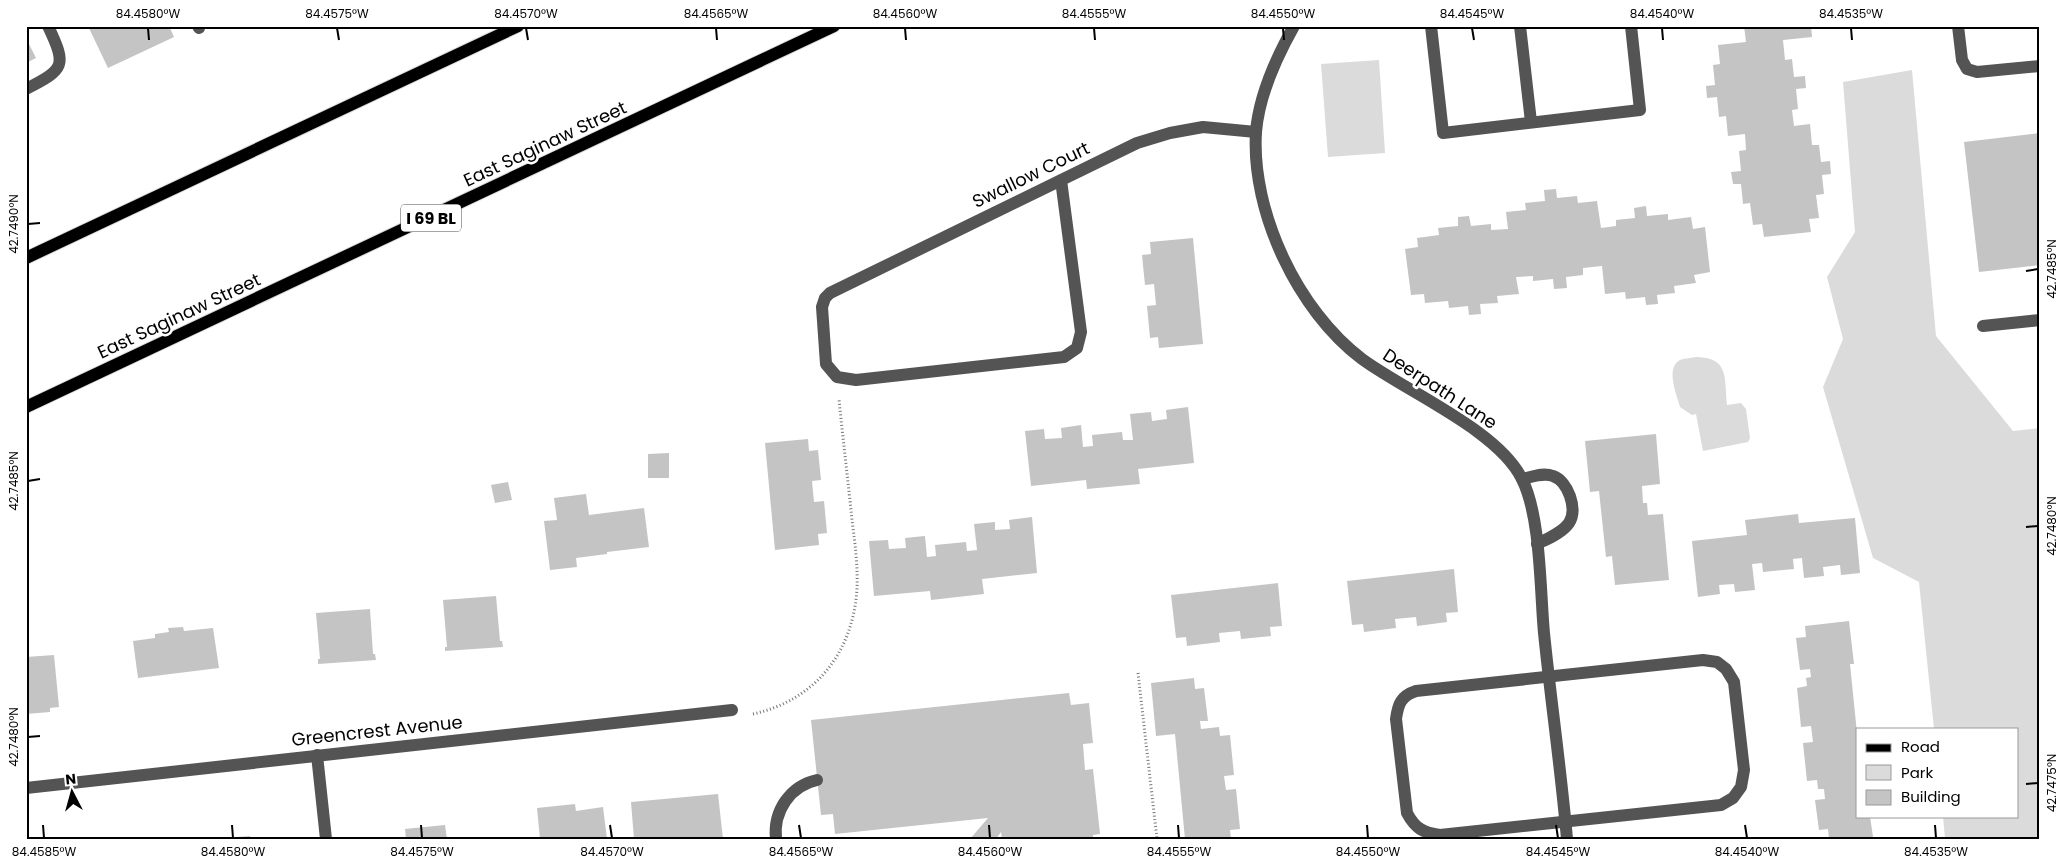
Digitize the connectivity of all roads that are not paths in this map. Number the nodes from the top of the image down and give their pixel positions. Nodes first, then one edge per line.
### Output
1 (48, 26) edge
2 (518, 26) edge
3 (834, 26) edge
4 (1294, 26) edge
5 (1431, 26) edge
6 (1520, 26) edge
7 (1631, 26) edge
8 (1958, 26) edge
9 (2040, 66) edge
10 (26, 89) edge
11 (1531, 122) junction
12 (1256, 132) junction
13 (1061, 180) junction
14 (26, 258) edge
15 (2040, 320) edge
16 (1983, 326) dead end
17 (26, 407) edge
18 (1522, 479) junction
19 (1536, 544) junction
20 (1549, 678) junction
21 (732, 710) road end
22 (317, 755) junction
23 (817, 780) dead end
24 (26, 788) edge
25 (1565, 822) junction
26 (326, 839) edge
27 (776, 839) edge
28 (1567, 839) edge

1 - 10 street
2 - 14 main road
3 - 17 main road, East Saginaw Street / I 69 BL
4 - 12 street, Deerpath Lane
5 - 11 street
6 - 11 street
7 - 11 street
8 - 9 street
12 - 13 street, Swallow Court
12 - 18 street, Deerpath Lane
13 - 13 street, Swallow Court
15 - 16 street
18 - 19 street, Deerpath Lane
18 - 19 street
19 - 20 street, Deerpath Lane
20 - 25 street, Deerpath Lane
20 - 25 street
20 - 25 street
21 - 22 street, Greencrest Avenue
22 - 24 street, Greencrest Avenue
22 - 26 street
23 - 27 street
25 - 28 street, Deerpath Lane

